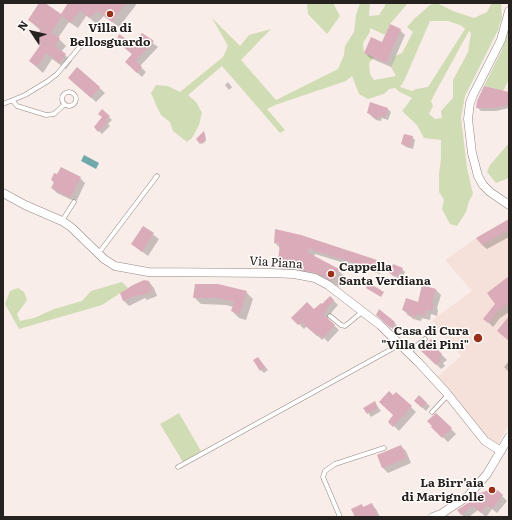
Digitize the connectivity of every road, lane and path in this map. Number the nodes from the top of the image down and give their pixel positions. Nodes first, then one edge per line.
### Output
1 (509, 12) edge
2 (83, 43) dead end
3 (13, 101) junction
4 (3, 104) edge
5 (64, 104) dead end
6 (157, 176) dead end
7 (3, 193) edge
8 (74, 202) dead end
9 (509, 205) edge
10 (62, 221) junction
11 (98, 254) junction
12 (362, 312) junction
13 (330, 316) dead end
14 (425, 339) dead end
15 (400, 344) junction
16 (408, 353) junction
17 (448, 395) junction
18 (432, 412) dead end
19 (509, 437) edge
20 (384, 448) dead end
21 (501, 451) junction
22 (178, 467) dead end
23 (340, 517) edge
24 (433, 517) edge

1 - 9 street
2 - 3 lane
3 - 4 lane
3 - 5 lane
6 - 11 lane
7 - 10 street, Via Piana
8 - 10 lane
10 - 11 street, Via Piana
11 - 12 street, Via Piana
12 - 13 lane
12 - 15 street, Via Piana
14 - 16 lane
15 - 16 street, Via Piana
15 - 22 lane
16 - 17 street, Via Piana
17 - 18 lane
17 - 21 street, Via Piana
19 - 21 street
20 - 23 lane
21 - 24 street

